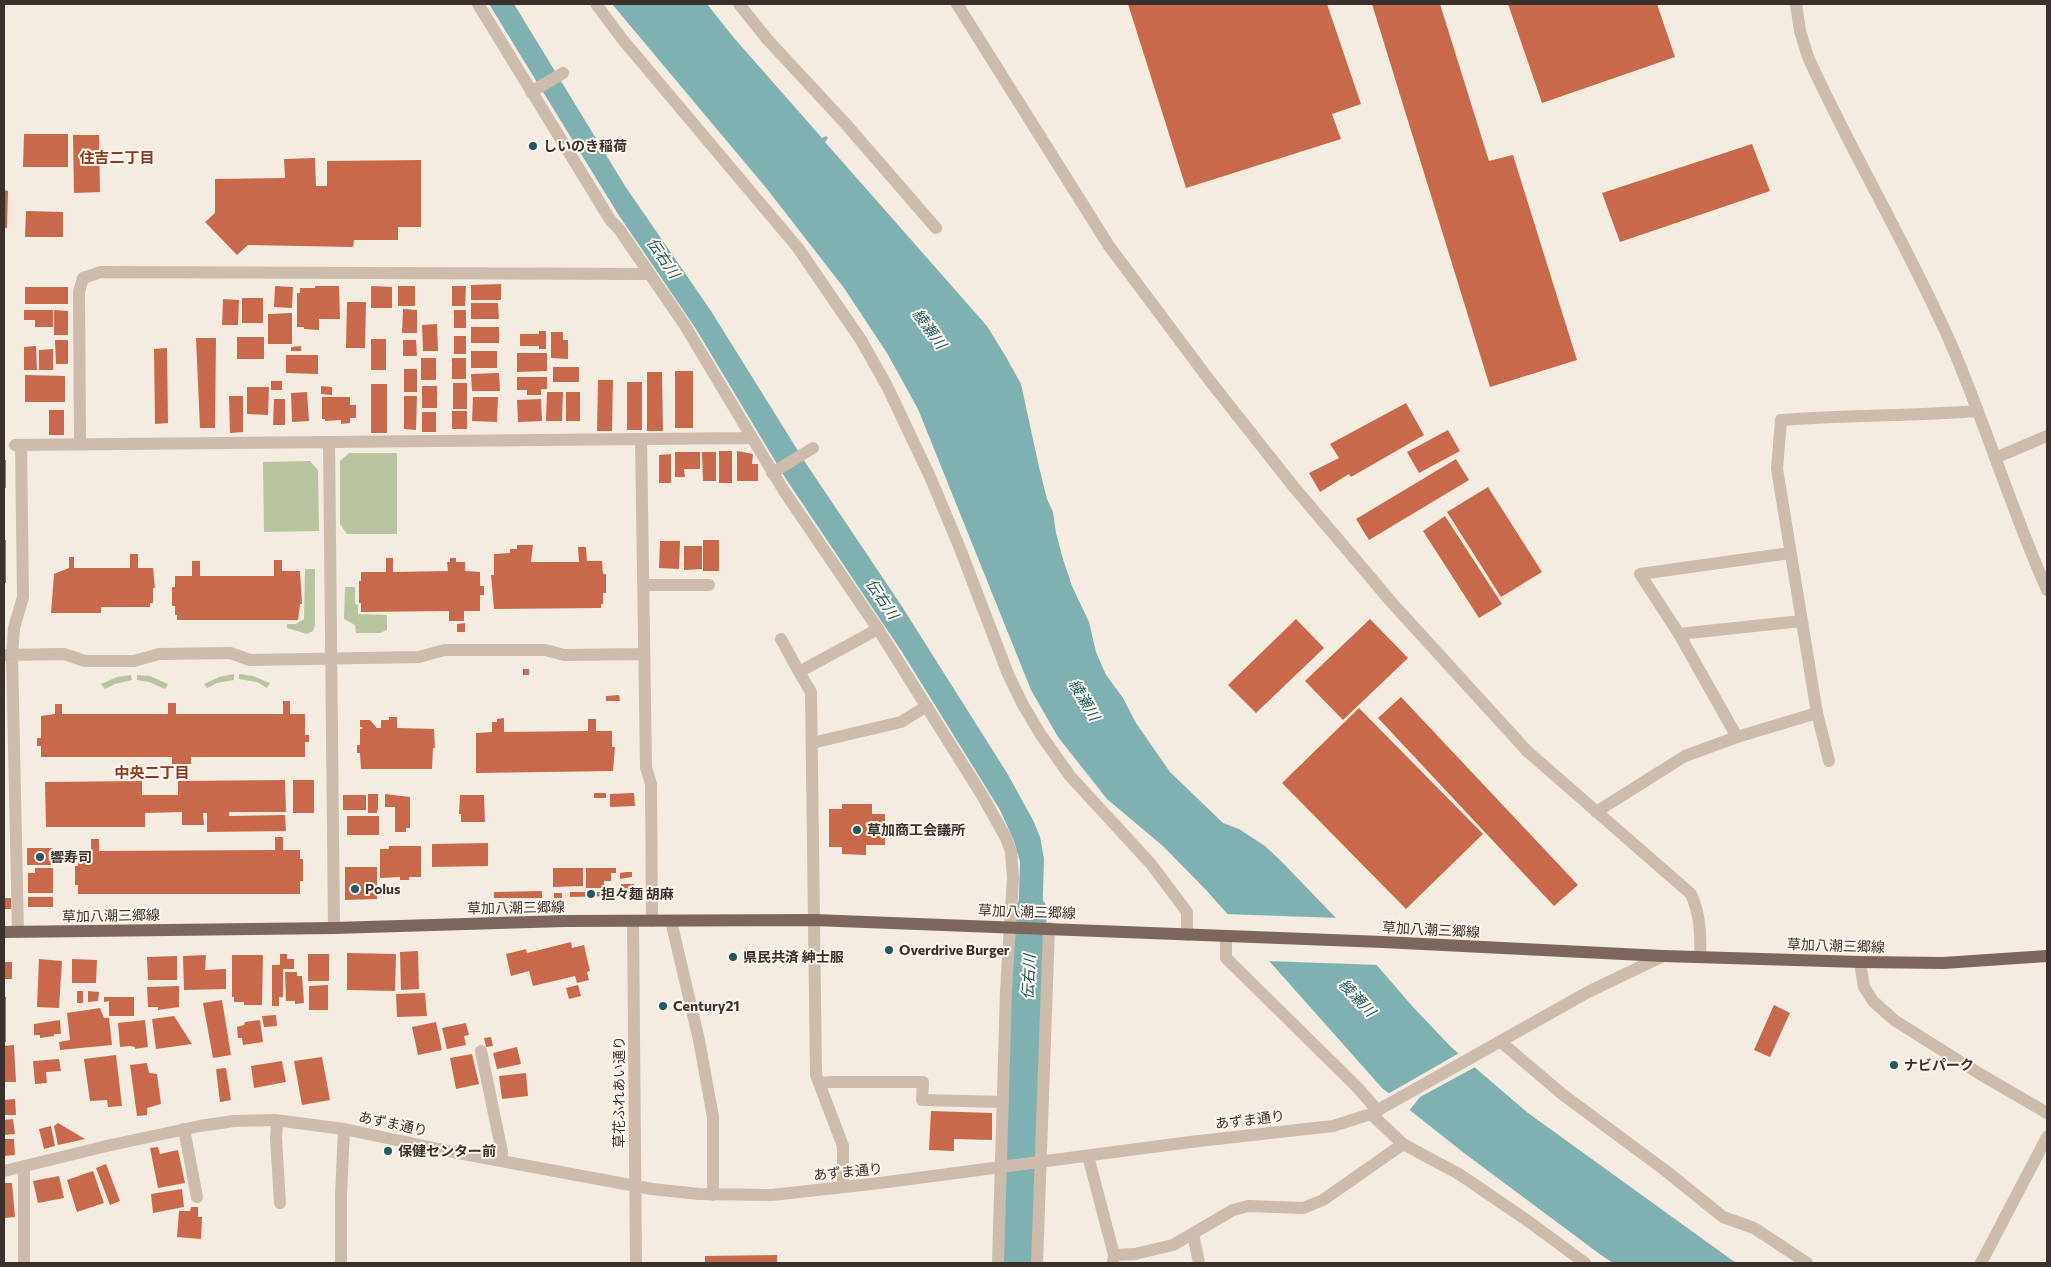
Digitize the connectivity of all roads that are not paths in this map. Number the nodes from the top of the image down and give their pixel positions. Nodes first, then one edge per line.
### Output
1 (478, 4) edge
2 (596, 4) edge
3 (739, 4) edge
4 (957, 4) edge
5 (1796, 4) edge
6 (563, 73) dead end
7 (531, 92) junction
8 (936, 228) dead end
9 (648, 272) junction
10 (1978, 411) junction
11 (2047, 436) edge
12 (751, 438) junction
13 (642, 440) junction
14 (329, 442) junction
15 (80, 444) junction
16 (809, 451) dead end
17 (1995, 458) junction
18 (775, 472) junction
19 (1790, 553) junction
20 (644, 585) junction
21 (709, 585) dead end
22 (2047, 590) edge
23 (1801, 621) junction
24 (878, 629) junction
25 (1679, 634) junction
26 (781, 639) dead end
27 (644, 654) junction
28 (8, 655) edge
29 (331, 658) junction
30 (799, 672) junction
31 (927, 706) junction
32 (1817, 713) junction
33 (1737, 737) junction
34 (812, 743) junction
35 (1829, 761) dead end
36 (1596, 812) junction
37 (814, 920) junction
38 (633, 921) junction
39 (652, 921) junction
40 (671, 921) junction
41 (1014, 927) junction
42 (334, 928) junction
43 (1046, 928) junction
44 (4, 932) edge
45 (18, 932) junction
46 (1187, 935) junction
47 (1222, 936) junction
48 (1662, 956) junction
49 (2047, 956) edge
50 (1700, 957) junction
51 (1860, 962) junction
52 (1501, 1042) junction
53 (481, 1052) dead end
54 (819, 1083) junction
55 (1004, 1102) junction
56 (1375, 1112) junction
57 (2047, 1113) edge
58 (278, 1121) junction
59 (184, 1129) junction
60 (344, 1129) junction
61 (2047, 1137) edge
62 (1403, 1144) junction
63 (1088, 1156) junction
64 (501, 1160) junction
65 (1038, 1162) junction
66 (24, 1166) junction
67 (1004, 1166) junction
68 (4, 1171) edge
69 (635, 1186) junction
70 (843, 1187) junction
71 (713, 1195) junction
72 (197, 1197) dead end
73 (280, 1203) dead end
74 (1193, 1234) junction
75 (1113, 1259) edge
76 (24, 1263) edge
77 (341, 1263) edge
78 (636, 1263) edge
79 (998, 1263) edge
80 (1037, 1263) edge
81 (1199, 1263) edge
82 (1584, 1263) edge
83 (1807, 1263) edge
84 (1981, 1263) edge

1 - 7 street
2 - 46 street
3 - 8 street
4 - 36 street
5 - 10 street
6 - 7 street
7 - 9 street
9 - 12 street
9 - 15 street
10 - 17 street
10 - 19 street
11 - 17 street
12 - 13 street
12 - 18 street
13 - 14 street
13 - 20 street
14 - 15 street
14 - 29 street
15 - 28 street
16 - 18 street
17 - 22 street
18 - 24 street
19 - 23 street
19 - 25 street
20 - 21 street
20 - 27 street
23 - 25 street
23 - 32 street
24 - 30 street
24 - 31 street
25 - 33 street
26 - 30 street
27 - 29 street
27 - 39 street
28 - 29 street
28 - 45 street
29 - 42 street
30 - 34 street
31 - 34 street
31 - 41 street
32 - 33 street
32 - 35 street
33 - 36 street
34 - 37 street
36 - 50 street
37 - 40 main road, 草加八潮三郷線
37 - 41 main road, 草加八潮三郷線
37 - 54 street
38 - 39 main road, 草加八潮三郷線
38 - 42 main road, 草加八潮三郷線
38 - 69 street, 草花ふれあい通り
39 - 40 main road, 草加八潮三郷線
40 - 71 street
41 - 43 main road, 草加八潮三郷線
41 - 55 street
42 - 45 main road, 草加八潮三郷線
43 - 46 main road, 草加八潮三郷線
43 - 65 street
44 - 45 main road, 草加八潮三郷線
46 - 47 main road, 草加八潮三郷線
47 - 48 main road, 草加八潮三郷線
47 - 56 street
48 - 50 main road, 草加八潮三郷線
48 - 52 street, あずま通り
49 - 51 main road, 草加八潮三郷線
50 - 51 main road, 草加八潮三郷線
51 - 57 street
52 - 56 street, あずま通り
52 - 83 street
53 - 64 street
54 - 55 street
54 - 70 street
55 - 67 street
56 - 62 street
56 - 63 street, あずま通り
58 - 59 street, あずま通り
58 - 60 street, あずま通り
58 - 73 street
59 - 66 street, あずま通り
59 - 72 street
60 - 64 street, あずま通り
60 - 77 street
61 - 84 street
62 - 74 street
62 - 82 street
63 - 65 street, あずま通り
63 - 75 street
64 - 69 street, あずま通り
65 - 67 street, あずま通り
65 - 80 street
66 - 68 street, あずま通り
66 - 76 street
67 - 70 street, あずま通り
67 - 79 street
69 - 71 street, あずま通り
69 - 78 street, 草花ふれあい通り
70 - 71 street, あずま通り
74 - 75 street
74 - 81 street

